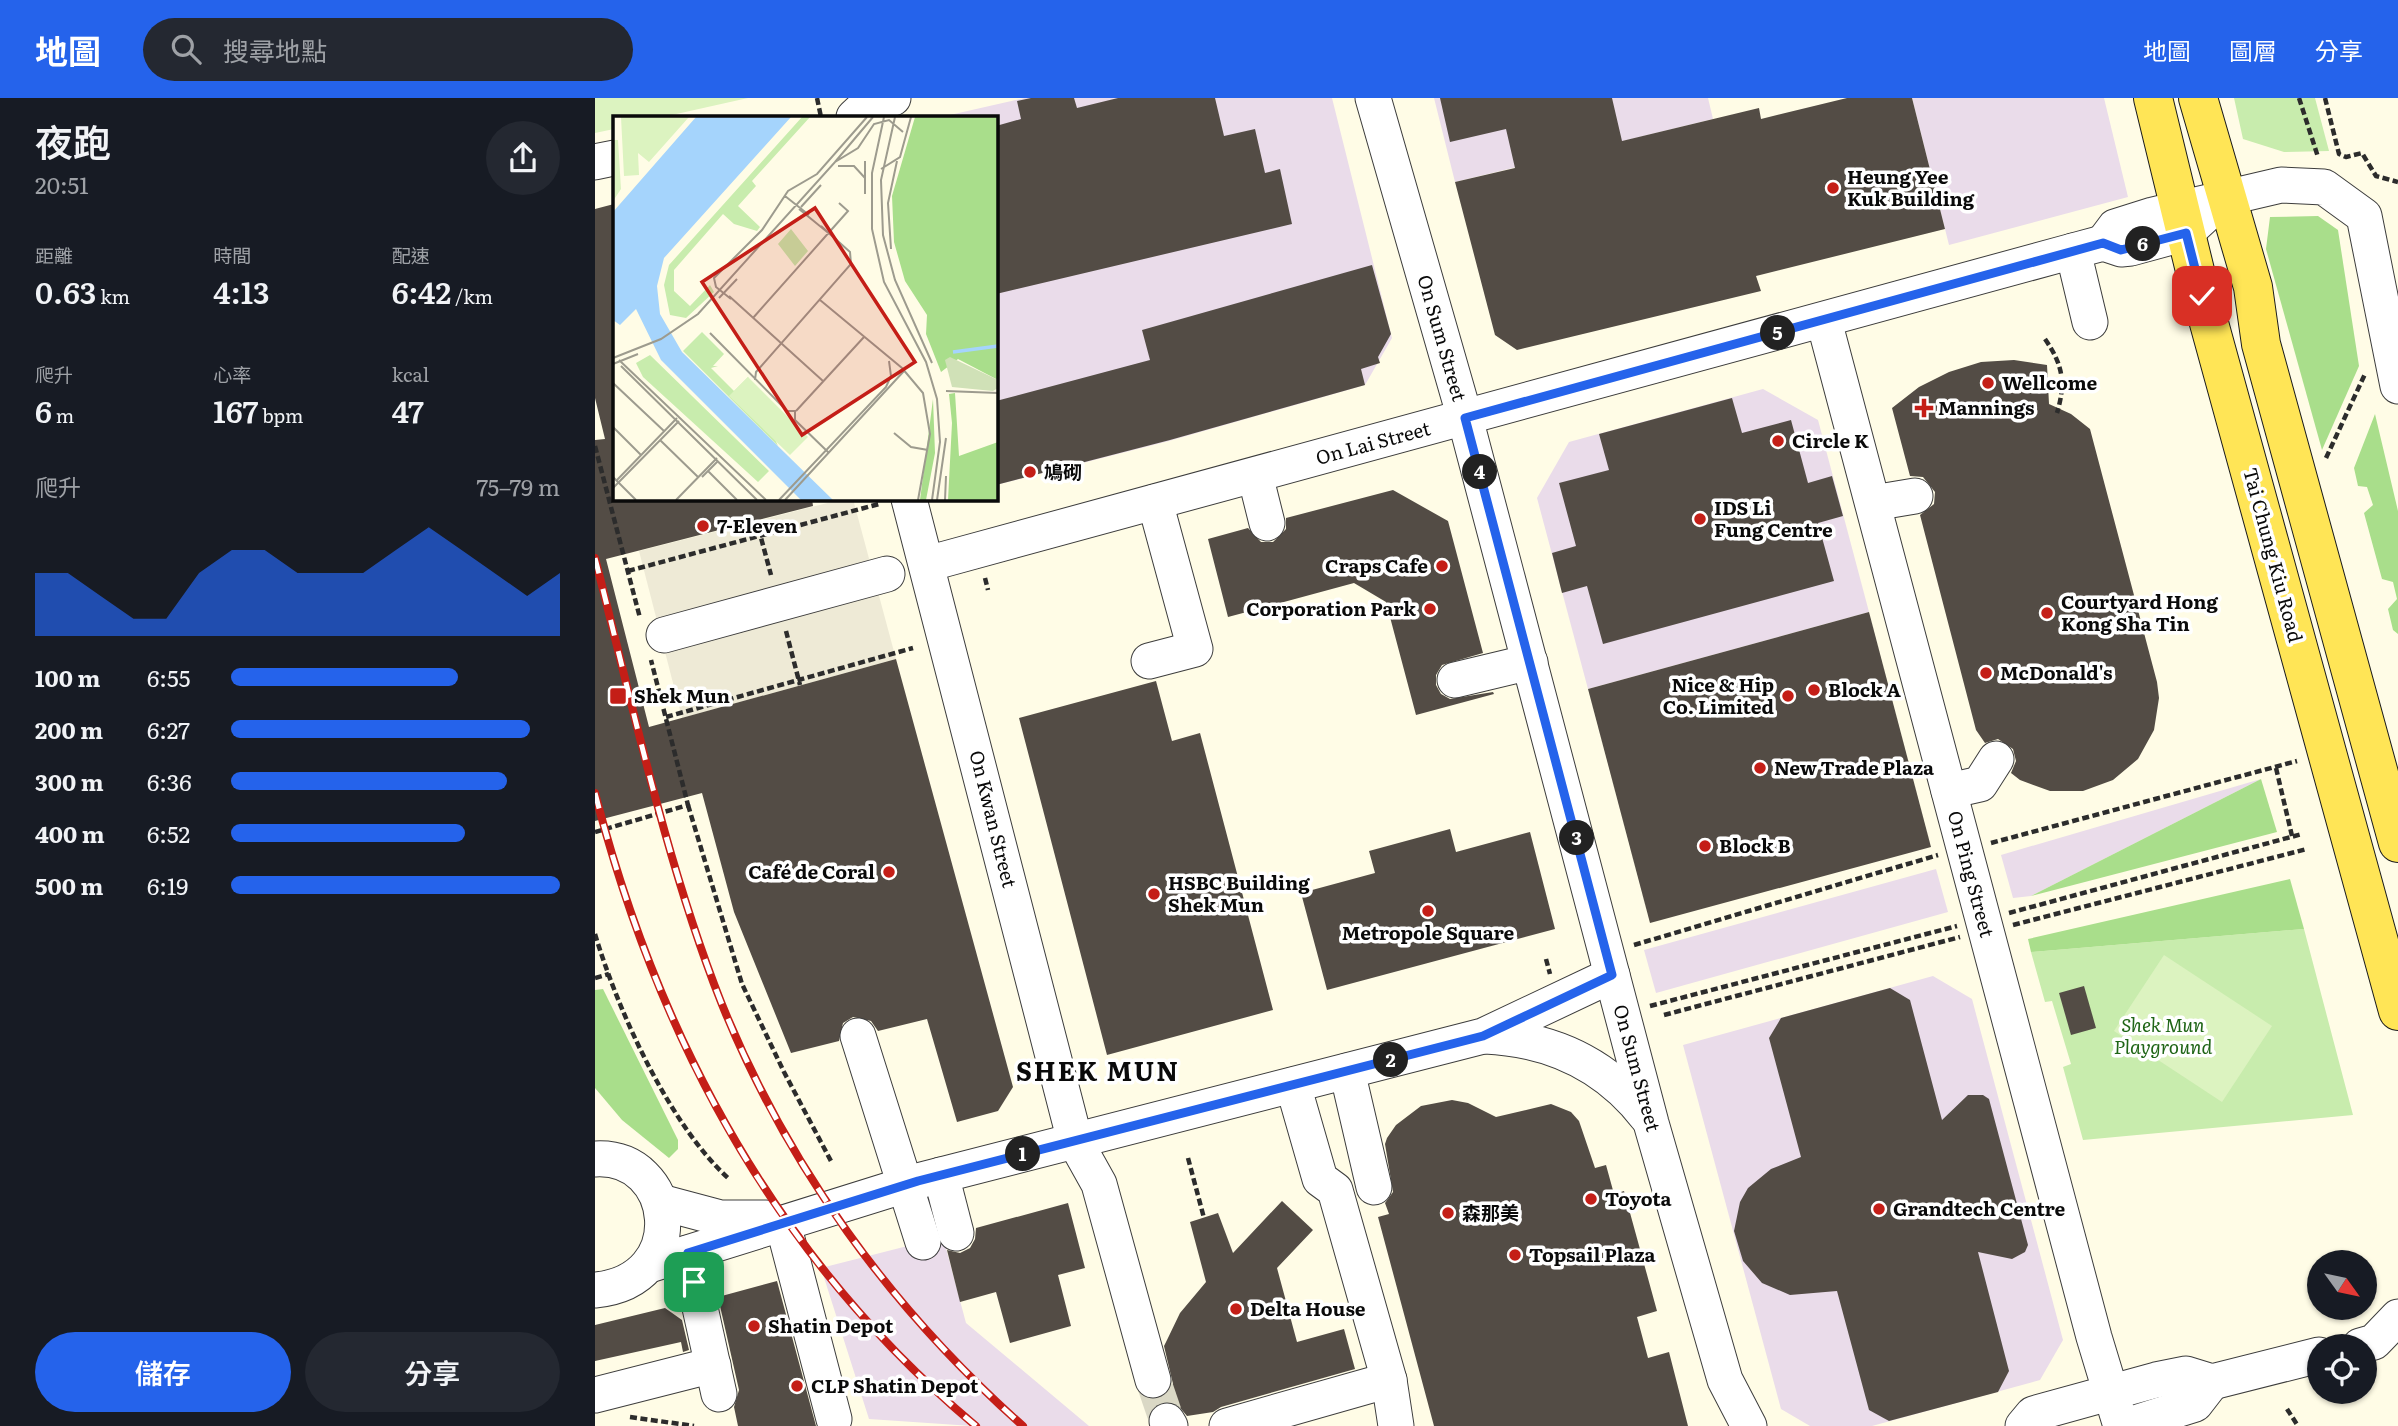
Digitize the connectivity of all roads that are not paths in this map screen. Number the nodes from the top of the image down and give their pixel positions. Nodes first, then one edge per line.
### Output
1 (893, 98) edge
2 (1373, 98) edge
3 (2153, 98) edge
4 (2198, 98) edge
5 (855, 116) edge
6 (613, 158) edge
7 (595, 162) edge
8 (2226, 196) junction
9 (2184, 220) junction
10 (2088, 247) junction
11 (1824, 321) junction
12 (2090, 322) dead end
13 (2392, 329) edge
14 (2398, 386) edge
15 (1465, 418) junction
16 (1255, 475) junction
17 (1915, 496) dead end
18 (894, 501) edge
19 (1155, 502) junction
20 (1873, 503) junction
21 (1267, 523) dead end
22 (927, 564) junction
23 (887, 574) dead end
24 (652, 639) road end
25 (1149, 661) dead end
26 (1530, 662) junction
27 (1455, 680) dead end
28 (1996, 759) dead end
29 (1949, 791) junction
30 (2398, 843) edge
31 (1612, 975) junction
32 (2398, 1010) edge
33 (858, 1036) dead end
34 (1483, 1036) junction
35 (1347, 1071) junction
36 (1293, 1085) junction
37 (1651, 1123) junction
38 (1075, 1141) junction
39 (598, 1157) edge
40 (941, 1175) junction
41 (904, 1186) junction
42 (1374, 1187) dead end
43 (660, 1202) junction
44 (796, 1220) junction
45 (956, 1233) dead end
46 (923, 1242) dead end
47 (688, 1253) junction
48 (649, 1265) junction
49 (595, 1290) edge
50 (2398, 1317) edge
51 (2377, 1347) edge
52 (2307, 1358) edge
53 (1153, 1380) tunnel mouth
54 (1389, 1380) junction
55 (2212, 1382) junction
56 (2110, 1393) junction
57 (608, 1406) edge
58 (834, 1419) dead end
59 (1227, 1426) edge
60 (1396, 1426) edge
61 (1749, 1426) edge
62 (2023, 1426) edge
63 (2121, 1426) edge
64 (2126, 1426) edge

1 - 5 street
2 - 15 street, On Sum Street
3 - 9 main road, Tai Chung Kiu Road
4 - 8 main road
6 - 7 street
8 - 9 street, On Lai Street
8 - 13 street, On Lai Street
8 - 30 main road
9 - 10 street, On Lai Street
9 - 32 main road, Tai Chung Kiu Road
10 - 11 street, On Lai Street
10 - 12 street
11 - 15 street, On Lai Street
11 - 20 street, On Ping Street
13 - 14 street, On Lai Street
15 - 16 street, On Lai Street
15 - 26 street, On Sum Street
16 - 19 street, On Lai Street
16 - 21 street
17 - 20 street
18 - 22 street, On Kwan Street
19 - 22 street, On Lai Street
19 - 25 street
20 - 29 street, On Ping Street
22 - 38 street, On Kwan Street
23 - 24 street
26 - 27 street
26 - 31 street, On Sum Street
28 - 29 street
29 - 56 street, On Ping Street
31 - 34 street
31 - 37 street, On Sum Street
33 - 41 street
34 - 35 street
34 - 37 street
35 - 36 street
35 - 42 street
36 - 38 street
36 - 54 street
37 - 61 street, On Sum Street
38 - 40 street
38 - 53 street, On Kwan Street
39 - 43 street
40 - 41 street
40 - 45 street
41 - 44 street
41 - 46 street
43 - 44 street
43 - 48 street
44 - 47 street
44 - 58 street
47 - 48 street
47 - 57 street
48 - 49 street
50 - 51 street
52 - 55 street
54 - 59 street
54 - 60 street
55 - 56 street
55 - 64 street
56 - 62 street
56 - 63 street, On Ping Street

